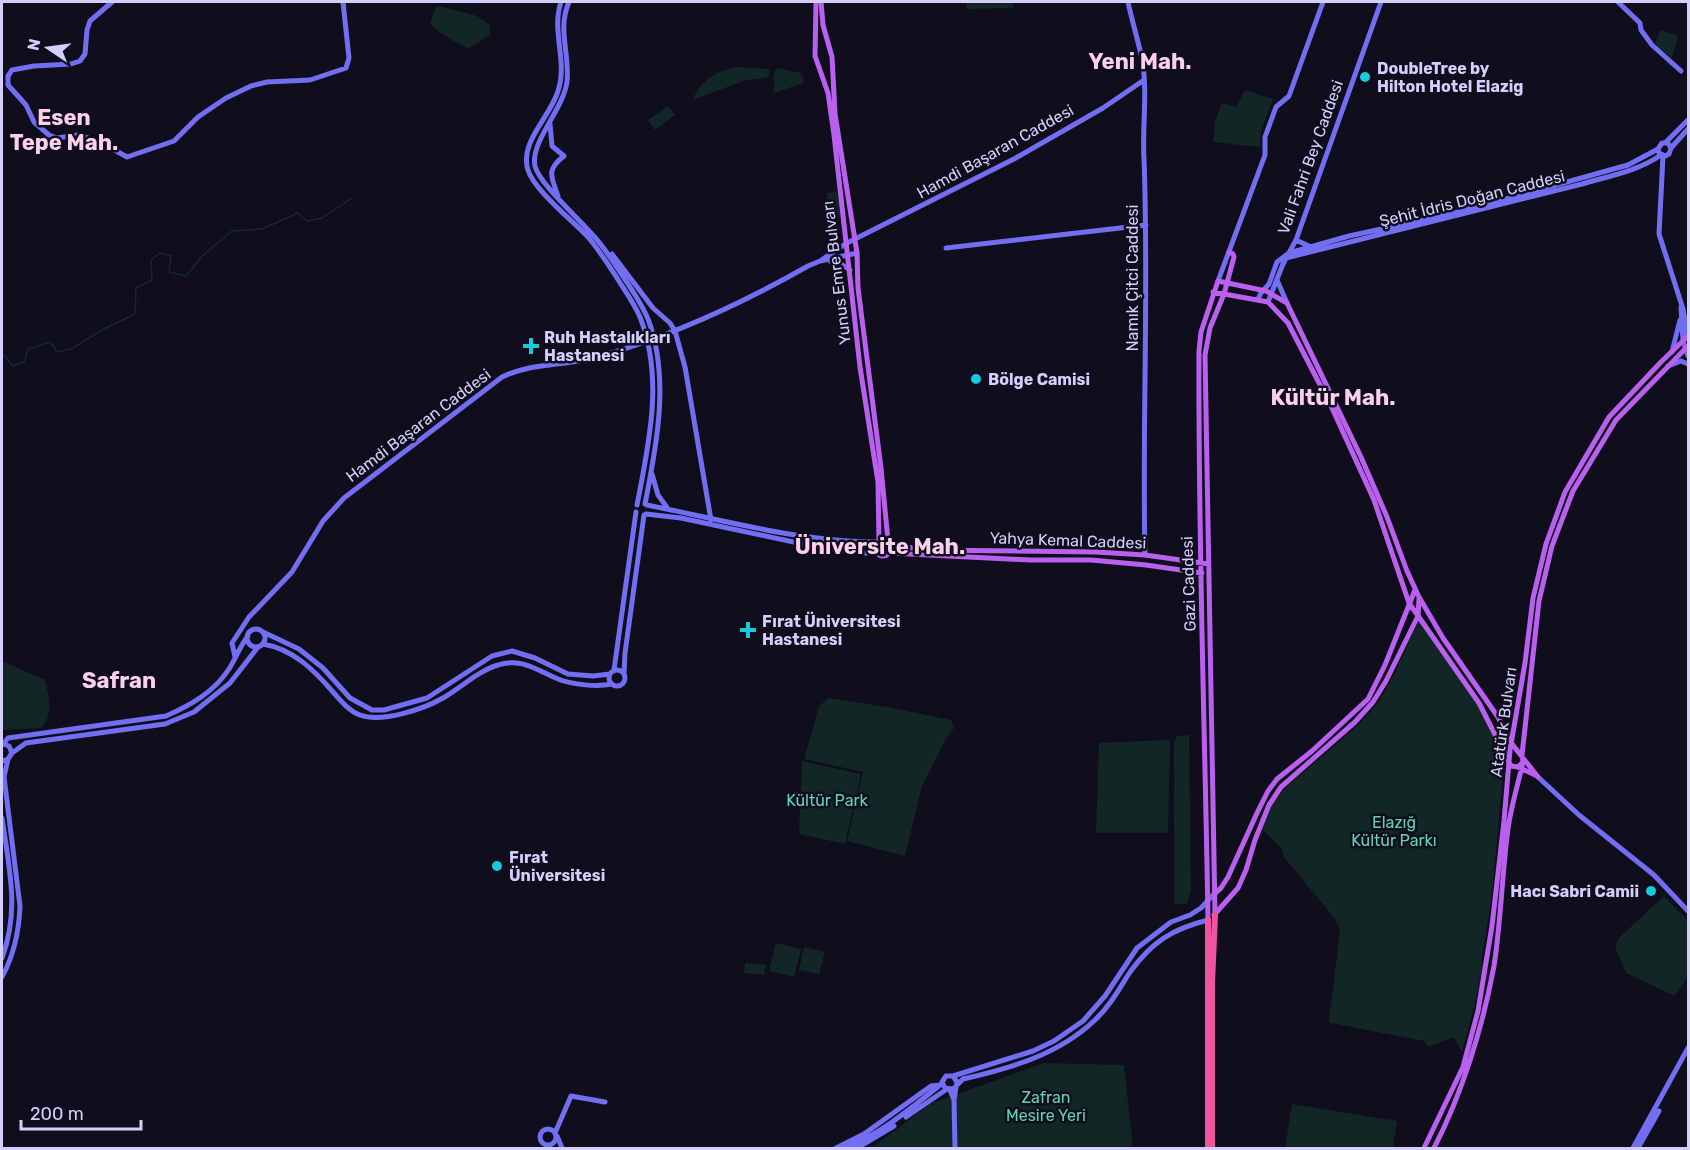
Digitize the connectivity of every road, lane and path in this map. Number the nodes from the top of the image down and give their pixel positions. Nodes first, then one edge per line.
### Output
1 (112, 2) edge
2 (343, 2) edge
3 (561, 2) edge
4 (569, 2) edge
5 (816, 2) edge
6 (821, 2) edge
7 (1128, 2) edge
8 (1323, 2) edge
9 (1381, 2) edge
10 (1618, 2) edge
11 (1682, 71) dead end
12 (1144, 80) junction
13 (1689, 120) edge
14 (550, 123) junction
15 (1689, 129) edge
16 (1666, 142) junction
17 (1671, 148) junction
18 (1661, 153) junction
19 (558, 197) junction
20 (1146, 225) junction
21 (595, 233) dead end
22 (855, 240) junction
23 (1296, 240) junction
24 (847, 243) junction
25 (1311, 247) junction
26 (946, 248) dead end
27 (1229, 252) junction
28 (857, 253) junction
29 (849, 256) junction
30 (1287, 256) junction
31 (828, 260) junction
32 (820, 261) junction
33 (850, 270) junction
34 (1277, 280) junction
35 (1218, 281) junction
36 (1227, 283) junction
37 (1263, 290) junction
38 (1213, 292) junction
39 (1224, 294) junction
40 (1272, 294) junction
41 (1258, 299) junction
42 (1268, 302) junction
43 (1287, 303) junction
44 (1682, 307) junction
45 (1689, 315) edge
46 (1680, 319) junction
47 (675, 331) junction
48 (1687, 338) edge
49 (650, 340) junction
50 (1687, 347) edge
51 (1671, 352) junction
52 (1689, 356) edge
53 (1689, 364) edge
54 (1668, 366) junction
55 (651, 473) junction
56 (646, 504) junction
57 (637, 508) junction
58 (669, 510) junction
59 (645, 514) junction
60 (711, 519) junction
61 (878, 542) junction
62 (888, 542) junction
63 (877, 553) junction
64 (889, 553) junction
65 (1145, 555) junction
66 (1199, 562) junction
67 (1209, 564) junction
68 (1201, 573) junction
69 (1209, 574) junction
70 (1415, 590) junction
71 (1419, 597) junction
72 (1409, 603) junction
73 (1418, 616) junction
74 (262, 632) junction
75 (248, 636) junction
76 (261, 646) junction
77 (235, 657) junction
78 (612, 672) junction
79 (624, 674) junction
80 (612, 684) junction
81 (3, 744) edge
82 (1512, 744) junction
83 (1522, 754) junction
84 (10, 756) junction
85 (2, 760) edge
86 (1509, 762) junction
87 (1521, 766) junction
88 (1538, 777) junction
89 (2, 818) edge
90 (1214, 894) junction
91 (1208, 902) junction
92 (1689, 911) edge
93 (1215, 915) junction
94 (1208, 920) junction
95 (2, 958) edge
96 (2, 977) edge
97 (1689, 1048) edge
98 (1689, 1055) edge
99 (953, 1076) junction
100 (941, 1084) junction
101 (952, 1088) junction
102 (605, 1102) dead end
103 (562, 1149) edge
104 (836, 1149) edge
105 (846, 1149) edge
106 (857, 1149) edge
107 (955, 1149) edge
108 (1208, 1149) edge
109 (1212, 1149) edge
110 (1424, 1149) edge
111 (1434, 1149) edge
112 (1633, 1149) edge
113 (1638, 1149) edge

1 - 2 main road
3 - 49 main road
4 - 14 main road
5 - 24 main road, Yunus Emre Bulvarı
6 - 22 main road, Yunus Emre Bulvarı
7 - 12 main road, Namık Çitci Caddesi
8 - 27 main road, Gazi Caddesi
9 - 23 main road, Vali Fahri Bey Caddesi
10 - 11 main road
12 - 20 main road, Namık Çitci Caddesi
12 - 22 main road, Hamdi Başaran Caddesi
13 - 16 main road
14 - 19 main road
14 - 19 main road
15 - 17 main road
16 - 17 main road
16 - 18 main road
17 - 18 main road
18 - 25 main road, Şehit İdris Doğan Caddesi
18 - 30 main road, Şehit İdris Doğan Caddesi
18 - 44 main road
19 - 49 main road
20 - 26 main road
20 - 65 main road, Namık Çitci Caddesi
21 - 47 main road
22 - 24 main road, Hamdi Başaran Caddesi
22 - 28 main road, Yunus Emre Bulvarı
23 - 25 main road
23 - 30 main road, Vali Fahri Bey Caddesi
24 - 29 main road, Yunus Emre Bulvarı
24 - 32 main road, Hamdi Başaran Caddesi
25 - 30 main road, Şehit İdris Doğan Caddesi
27 - 35 main road, Gazi Caddesi
27 - 36 main road, Gazi Caddesi
28 - 29 main road, Hamdi Başaran Caddesi
28 - 62 main road, Yunus Emre Bulvarı
29 - 31 main road, Hamdi Başaran Caddesi
29 - 33 main road, Yunus Emre Bulvarı
30 - 34 main road, Vali Fahri Bey Caddesi
30 - 37 main road
31 - 32 main road, Hamdi Başaran Caddesi
31 - 33 main road
32 - 47 main road, Hamdi Başaran Caddesi
33 - 61 main road, Yunus Emre Bulvarı
34 - 40 main road, Vali Fahri Bey Caddesi
34 - 43 main road
35 - 36 main road
35 - 38 main road, Gazi Caddesi
36 - 37 main road
36 - 39 main road, Gazi Caddesi
37 - 40 main road
37 - 41 main road
38 - 39 main road
38 - 66 main road, Gazi Caddesi
39 - 41 main road
39 - 67 main road, Gazi Caddesi
40 - 42 main road, Vali Fahri Bey Caddesi
40 - 43 main road
41 - 42 main road
42 - 72 main road
43 - 70 main road
44 - 45 main road
44 - 46 main road
44 - 48 main road
46 - 48 main road
46 - 51 main road
47 - 49 main road, Hamdi Başaran Caddesi
47 - 60 main road
48 - 50 main road
48 - 51 main road, Atatürk Bulvarı
49 - 55 main road
49 - 57 main road
49 - 77 main road, Hamdi Başaran Caddesi
50 - 52 main road
50 - 54 main road, Atatürk Bulvarı
51 - 82 main road, Atatürk Bulvarı
53 - 54 main road
54 - 83 main road, Atatürk Bulvarı
55 - 56 main road
55 - 58 main road
56 - 57 main road
56 - 58 main road
56 - 59 main road
57 - 59 main road
57 - 78 main road
58 - 60 main road
59 - 63 main road
59 - 79 main road
60 - 61 main road
61 - 62 main road
61 - 63 main road
62 - 64 main road
62 - 65 main road, Yahya Kemal Caddesi
63 - 64 main road
64 - 68 main road, Yahya Kemal Caddesi
65 - 66 main road, Yahya Kemal Caddesi
66 - 67 main road, Yahya Kemal Caddesi
66 - 68 main road, Gazi Caddesi
67 - 69 main road, Gazi Caddesi
68 - 69 main road, Yahya Kemal Caddesi
68 - 91 main road, Gazi Caddesi
69 - 90 main road, Gazi Caddesi
70 - 71 main road
70 - 72 main road
71 - 73 main road
71 - 82 main road
72 - 73 main road
72 - 90 main road
73 - 86 main road
73 - 93 main road
74 - 75 main road
74 - 76 main road
74 - 78 main road
75 - 76 main road
75 - 77 main road
76 - 80 main road
76 - 84 main road
77 - 81 main road
78 - 79 main road
78 - 80 main road
79 - 80 main road
81 - 84 main road
82 - 83 main road
82 - 86 main road, Atatürk Bulvarı
83 - 87 main road, Atatürk Bulvarı
83 - 88 main road
84 - 85 main road
84 - 96 main road
86 - 87 main road
86 - 110 main road, Atatürk Bulvarı
87 - 88 main road
87 - 111 main road, Atatürk Bulvarı
88 - 92 main road
89 - 95 main road
90 - 91 main road
90 - 93 main road, Gazi Caddesi
91 - 94 main road, Gazi Caddesi
91 - 99 main road
93 - 94 main road
93 - 109 highway
94 - 101 main road
94 - 108 highway
97 - 112 main road
98 - 113 main road
99 - 100 main road
99 - 101 main road
100 - 101 main road
100 - 104 main road
100 - 105 main road
101 - 106 main road
101 - 107 main road
102 - 103 main road

